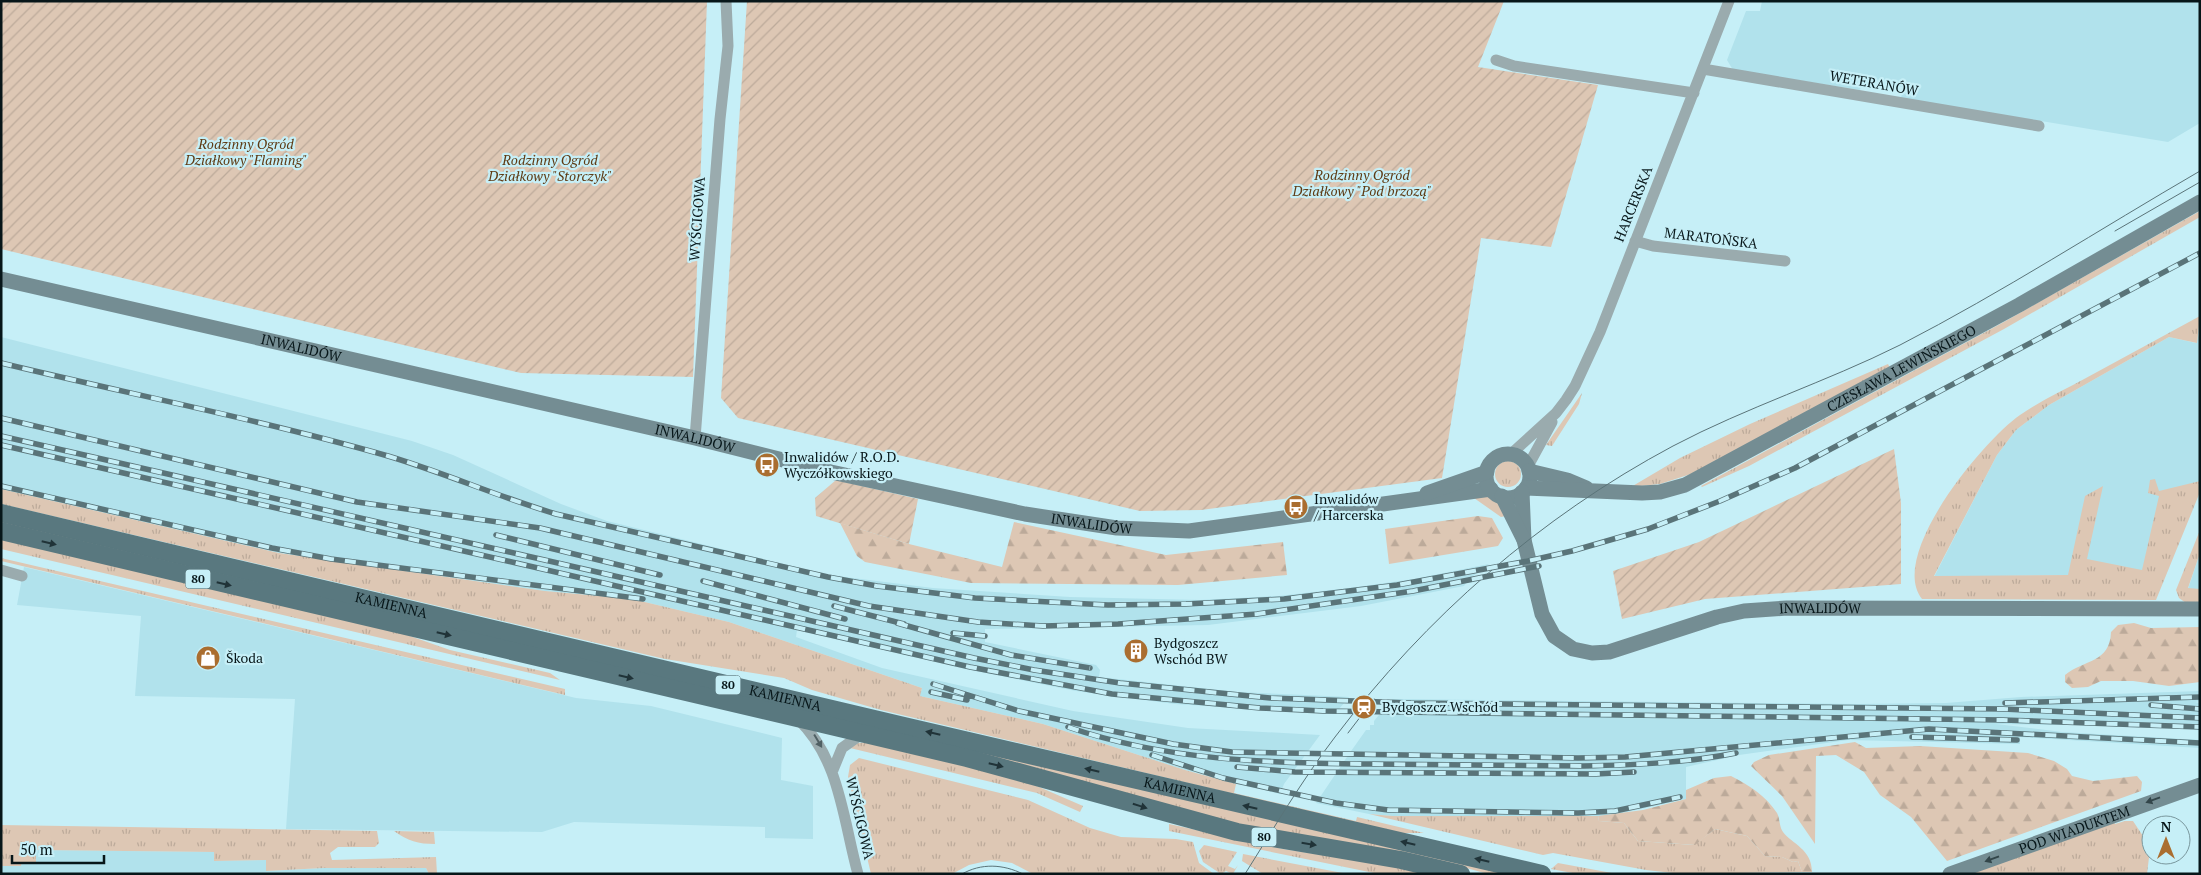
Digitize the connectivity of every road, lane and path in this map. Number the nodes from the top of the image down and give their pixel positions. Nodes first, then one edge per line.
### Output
1 (726, 1) edge
2 (1729, 1) edge
3 (1496, 60) dead end
4 (1704, 69) junction
5 (1694, 93) junction
6 (2040, 126) dead end
7 (2200, 202) edge
8 (1635, 241) junction
9 (1785, 262) dead end
10 (1, 279) edge
11 (1556, 413) junction
12 (695, 438) junction
13 (1511, 454) junction
14 (1529, 469) junction
15 (1487, 472) junction
16 (1524, 490) junction
17 (1590, 490) junction
18 (1497, 493) junction
19 (1395, 504) junction
20 (1, 513) edge
21 (1, 531) edge
22 (1524, 540) junction
23 (1, 570) edge
24 (22, 576) dead end
25 (2200, 609) edge
26 (796, 717) junction
27 (863, 733) junction
28 (833, 770) junction
29 (2200, 785) edge
30 (858, 874) edge
31 (1461, 874) edge
32 (1542, 874) edge
33 (1950, 874) edge

1 - 12 street, WYŚCIGOWA
2 - 4 street, HARCERSKA
3 - 5 street
4 - 5 street, HARCERSKA
4 - 6 street, WETERANÓW
5 - 8 street, HARCERSKA
7 - 17 street, CZESŁAWA LEWIŃSKIEGO
8 - 9 street, MARATOŃSKA
8 - 11 street, HARCERSKA
10 - 12 street, INWALIDÓW
11 - 13 street, HARCERSKA
11 - 14 street, HARCERSKA
12 - 19 street, INWALIDÓW
13 - 14 street
13 - 15 street
14 - 16 street
14 - 17 street, CZESŁAWA LEWIŃSKIEGO
15 - 18 street
15 - 19 street, INWALIDÓW
16 - 17 street, CZESŁAWA LEWIŃSKIEGO
16 - 18 street
16 - 22 street, INWALIDÓW
18 - 19 street, INWALIDÓW
18 - 22 street, INWALIDÓW
32 -> 20 main road, KAMIENNA / 80
21 -> 26 main road, KAMIENNA / 80
22 - 25 street, INWALIDÓW
23 - 24 street
26 - 27 main road, KAMIENNA / 80
26 -> 28 street, WYŚCIGOWA
27 - 28 street, WYŚCIGOWA
27 -> 31 main road, KAMIENNA / 80
28 - 30 street, WYŚCIGOWA
29 -> 33 street, POD WIADUKTEM

